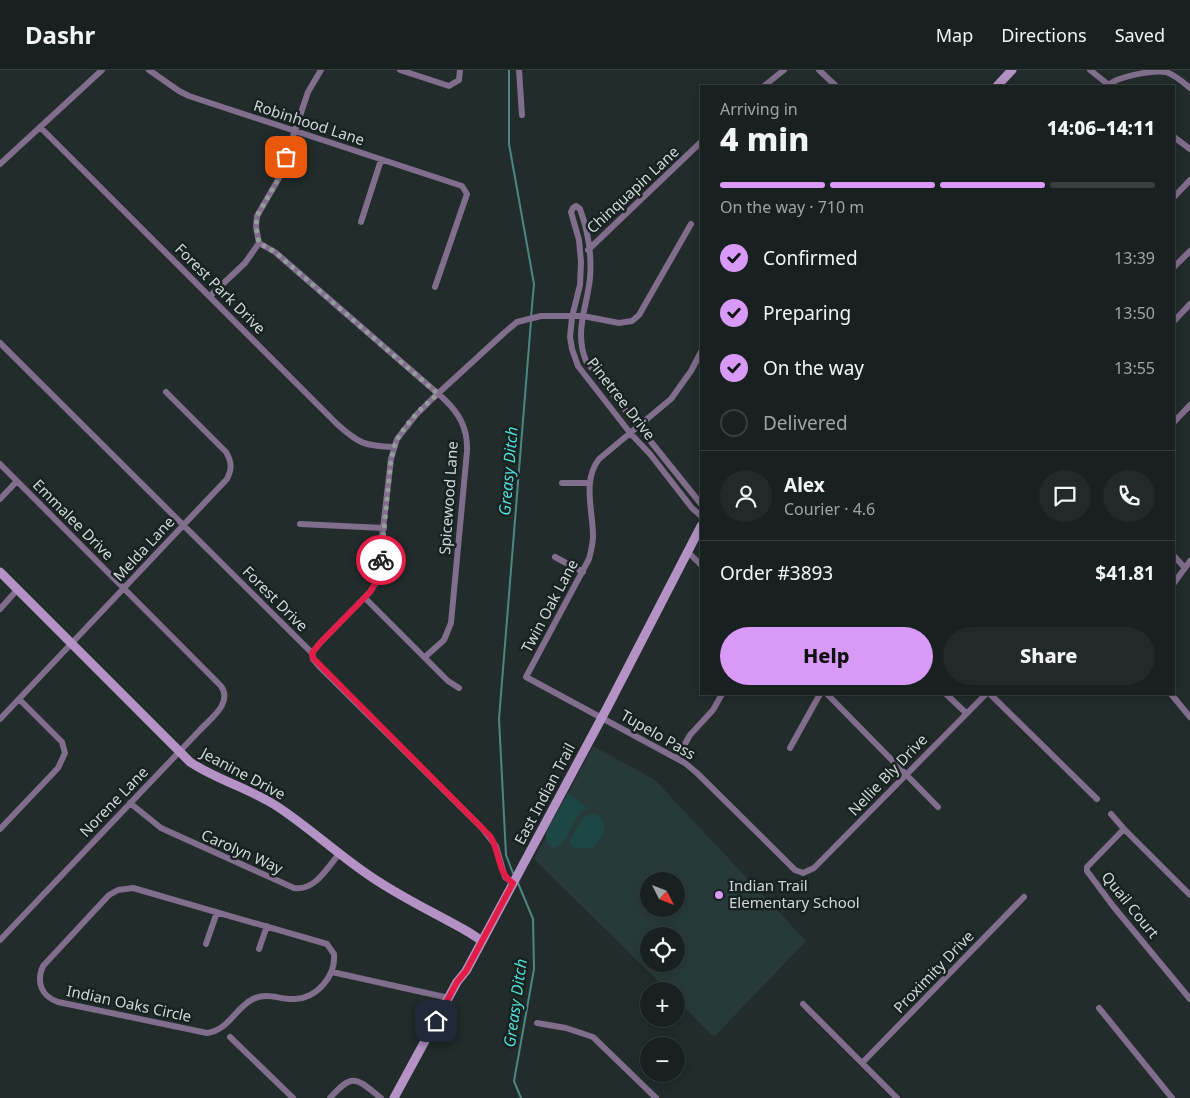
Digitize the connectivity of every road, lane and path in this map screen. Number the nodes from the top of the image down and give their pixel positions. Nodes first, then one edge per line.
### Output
1 (102, 70) edge
2 (149, 70) edge
3 (320, 70) edge
4 (400, 70) edge
5 (460, 70) edge
6 (519, 70) edge
7 (784, 70) edge
8 (819, 70) edge
9 (1012, 70) edge
10 (1090, 70) edge
11 (765, 85) edge
12 (835, 85) edge
13 (1002, 85) edge
14 (1108, 85) edge
15 (1110, 85) edge
16 (1190, 88) edge
17 (522, 115) dead end
18 (40, 127) junction
19 (295, 132) junction
20 (1175, 138) edge
21 (700, 143) edge
22 (1190, 149) edge
23 (381, 160) junction
24 (0, 164) edge
25 (1190, 180) edge
26 (1175, 197) edge
27 (361, 222) dead end
28 (691, 224) dead end
29 (259, 243) junction
30 (589, 248) junction
31 (1190, 251) edge
32 (580, 255) junction
33 (1175, 266) edge
34 (435, 288) dead end
35 (210, 296) junction
36 (1190, 304) edge
37 (583, 316) junction
38 (572, 317) junction
39 (1175, 319) edge
40 (0, 343) edge
41 (700, 354) edge
42 (166, 392) dead end
43 (438, 394) junction
44 (1190, 405) edge
45 (1175, 421) edge
46 (638, 428) junction
47 (631, 434) junction
48 (394, 448) junction
49 (0, 464) edge
50 (17, 481) junction
51 (562, 483) dead end
52 (590, 483) junction
53 (0, 499) edge
54 (700, 503) edge
55 (700, 515) edge
56 (300, 524) dead end
57 (184, 525) junction
58 (384, 528) junction
59 (700, 528) edge
60 (688, 552) junction
61 (554, 556) dead end
62 (1175, 557) edge
63 (1190, 561) edge
64 (700, 564) edge
65 (1185, 568) junction
66 (0, 572) edge
67 (583, 572) junction
68 (1175, 582) edge
69 (124, 589) junction
70 (18, 590) junction
71 (365, 598) junction
72 (0, 609) edge
73 (72, 644) junction
74 (312, 653) junction
75 (425, 657) junction
76 (526, 677) joint
77 (213, 678) joint
78 (458, 688) dead end
79 (721, 695) edge
80 (819, 695) edge
81 (828, 695) edge
82 (947, 695) edge
83 (985, 695) edge
84 (991, 695) edge
85 (1172, 695) edge
86 (19, 699) junction
87 (966, 713) junction
88 (1190, 717) edge
89 (602, 718) junction
90 (0, 719) edge
91 (790, 748) dead end
92 (179, 752) junction
93 (677, 758) junction
94 (906, 775) junction
95 (1096, 799) dead end
96 (130, 803) junction
97 (938, 807) dead end
98 (1111, 814) dead end
99 (0, 829) edge
100 (1124, 829) junction
101 (339, 854) junction
102 (807, 872) joint
103 (513, 883) junction
104 (1190, 895) edge
105 (1024, 897) dead end
106 (217, 912) junction
107 (267, 926) junction
108 (0, 940) edge
109 (482, 941) junction
110 (206, 944) dead end
111 (259, 949) dead end
112 (332, 972) junction
113 (448, 998) junction
114 (1190, 999) edge
115 (803, 1004) dead end
116 (1099, 1008) dead end
117 (537, 1023) dead end
118 (230, 1037) dead end
119 (862, 1064) junction
120 (293, 1098) edge
121 (330, 1098) edge
122 (381, 1098) edge
123 (394, 1098) edge
124 (656, 1098) edge
125 (896, 1098) edge
126 (1172, 1098) edge

1 - 18 street
2 - 19 street, Robinhood Lane
3 - 19 street
4 - 5 street
6 - 17 street
7 - 11 street
8 - 12 street
9 - 13 main road
10 - 14 street
15 - 16 street
18 - 24 street
18 - 35 street, Forest Park Drive
19 - 23 street, Robinhood Lane
19 - 29 street
20 - 22 street
21 - 30 street, Chinquapin Lane
23 - 27 street
23 - 34 street, Robinhood Lane
25 - 26 street
28 - 37 street
29 - 35 street
29 - 43 street, Spicewood Lane
30 - 32 street, Chinquapin Lane
30 - 32 street, Pinetree Drive
30 - 37 street, Pinetree Drive
31 - 33 street
32 - 38 street, Pinetree Drive
35 - 48 street, Forest Park Drive
36 - 39 street
37 - 38 street
37 - 46 street, Pinetree Drive
38 - 43 street
38 - 47 street, Pinetree Drive
40 - 57 street, Forest Drive
41 - 46 street, Twin Oak Lane
42 - 57 street, Melda Lane
43 - 48 street
43 - 75 street, Spicewood Lane
44 - 45 street
46 - 47 street, Twin Oak Lane
46 - 54 street, Pinetree Drive
47 - 52 street, Twin Oak Lane
47 - 55 street, Pinetree Drive
48 - 58 street
49 - 50 street, Emmalee Drive
50 - 53 street
50 - 69 street, Emmalee Drive
51 - 52 street
52 - 67 street, Twin Oak Lane
56 - 58 street
57 - 69 street, Melda Lane
57 - 74 street, Forest Drive
58 - 71 street
59 - 60 main road, East Indian Trail
60 - 64 street
60 - 89 main road, East Indian Trail
61 - 67 street
62 - 65 street
63 - 65 street
65 - 68 street
66 - 70 main road, Jeanine Drive
67 - 76 street, Twin Oak Lane
69 - 73 street, Melda Lane
69 - 77 street, Emmalee Drive
70 - 72 street
70 - 73 main road, Jeanine Drive
71 - 74 street
71 - 75 street
73 - 86 street, Melda Lane
73 - 92 main road, Jeanine Drive
74 - 103 street, Forest Drive
75 - 78 street
76 - 89 street, Tupelo Pass
77 - 92 street, Norene Lane
79 - 93 street
80 - 91 street
81 - 94 street
82 - 87 street
83 - 87 street, Nellie Bly Drive
84 - 95 street
85 - 88 street
86 - 90 street, Melda Lane
86 - 99 street
87 - 94 street, Nellie Bly Drive
89 - 93 street, Tupelo Pass
89 - 103 main road, East Indian Trail
92 - 96 street, Norene Lane
92 - 101 main road, Jeanine Drive
93 - 102 street, Tupelo Pass
94 - 97 street
94 - 102 street, Nellie Bly Drive
96 - 101 street, Carolyn Way
96 - 108 street, Norene Lane
98 - 100 street
100 - 104 street
100 - 114 street, Quail Court
101 - 109 main road, Jeanine Drive
103 - 109 main road, East Indian Trail
105 - 119 street, Proximity Drive
106 - 107 street, Indian Oaks Circle
106 - 110 street
106 - 112 street, Indian Oaks Circle
107 - 111 street
107 - 112 street, Indian Oaks Circle
109 - 113 main road, East Indian Trail
112 - 113 street
113 - 123 main road, East Indian Trail
115 - 119 street
116 - 126 street
117 - 124 street
118 - 120 street
119 - 125 street
121 - 122 street

